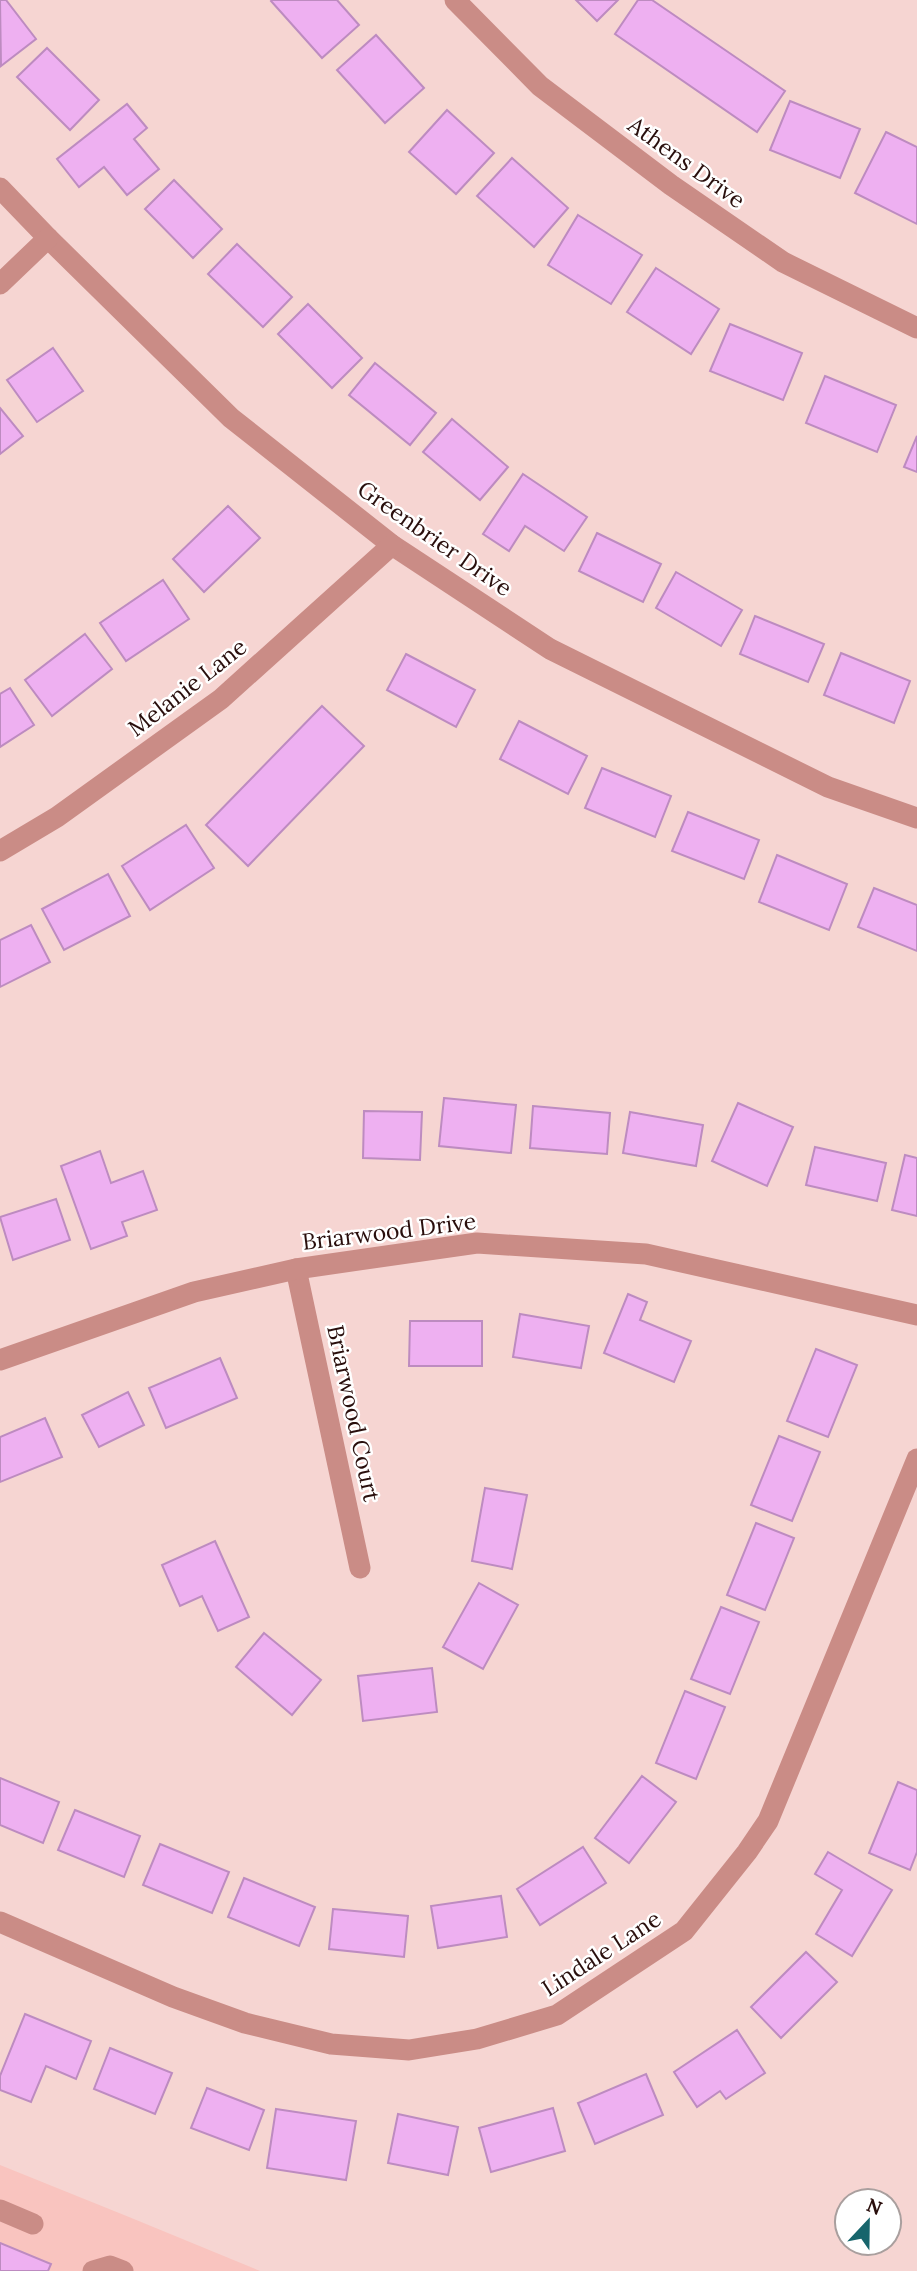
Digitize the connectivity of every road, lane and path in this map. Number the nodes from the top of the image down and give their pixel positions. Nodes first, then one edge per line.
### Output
1 (455, 0) edge
2 (0, 188) edge
3 (48, 238) junction
4 (0, 284) edge
5 (917, 328) edge
6 (392, 545) junction
7 (917, 818) edge
8 (0, 851) edge
9 (296, 1269) junction
10 (917, 1315) edge
11 (0, 1360) edge
12 (917, 1459) edge
13 (360, 1568) dead end
14 (0, 1922) edge
15 (0, 2210) edge
16 (33, 2224) dead end
17 (93, 2271) edge
18 (124, 2271) edge

1 - 5 street, Athens Drive
2 - 3 street, Greenbrier Drive
3 - 4 street
3 - 6 street, Greenbrier Drive
6 - 7 street, Greenbrier Drive
6 - 8 street, Melanie Lane
9 - 10 street, Briarwood Drive
9 - 11 street, Briarwood Drive
9 - 13 street, Briarwood Court
12 - 14 street, Lindale Lane
15 - 16 street
17 - 18 street

